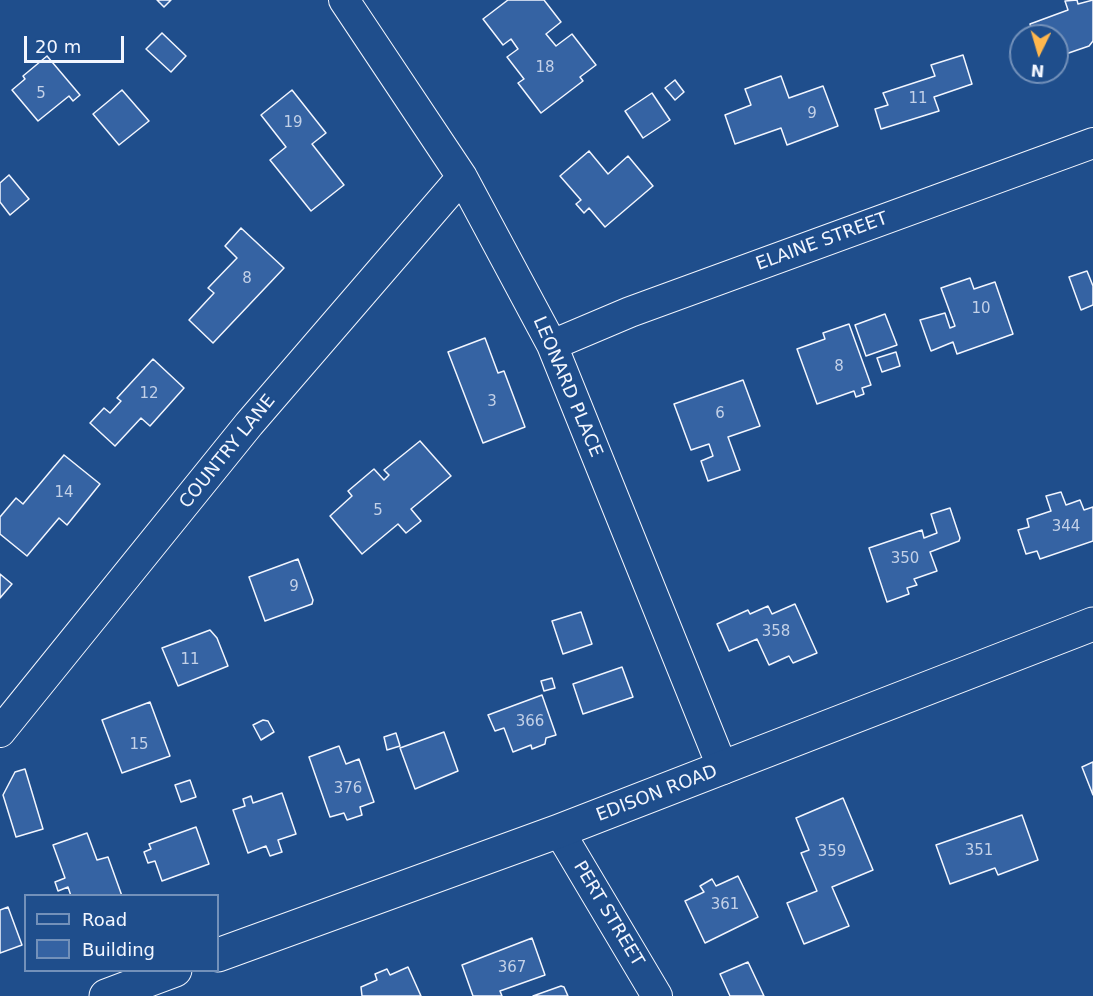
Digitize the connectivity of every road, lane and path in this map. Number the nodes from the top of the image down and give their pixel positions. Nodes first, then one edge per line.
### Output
1 (344, 0) edge
2 (1093, 143) edge
3 (462, 177) junction
4 (552, 345) junction
5 (1093, 624) edge
6 (0, 732) edge
7 (723, 769) junction
8 (559, 831) junction
9 (219, 955) edge
10 (170, 972) edge
11 (106, 996) edge
12 (657, 996) edge

1 - 3 street, LEONARD PLACE
2 - 4 street, ELAINE STREET
3 - 4 street, LEONARD PLACE
3 - 6 street, COUNTRY LANE
4 - 7 street, LEONARD PLACE
5 - 7 street, EDISON ROAD
7 - 8 street, EDISON ROAD
8 - 9 street, EDISON ROAD
8 - 12 street, PERT STREET
10 - 11 street

